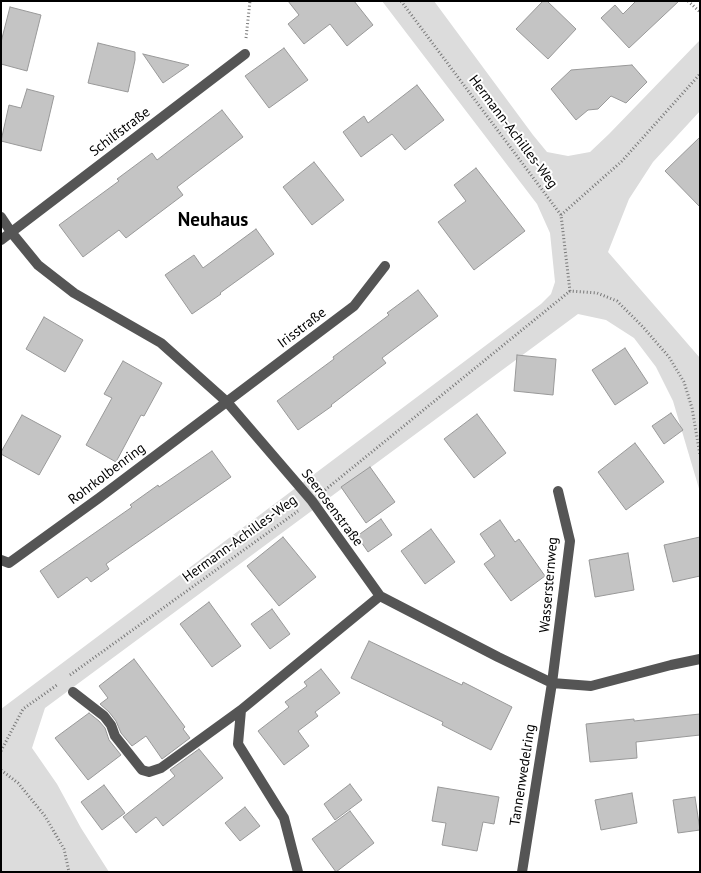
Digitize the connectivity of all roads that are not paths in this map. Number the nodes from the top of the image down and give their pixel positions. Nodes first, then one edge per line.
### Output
1 (245, 54) road end
2 (1, 218) edge
3 (11, 232) junction
4 (1, 240) edge
5 (385, 266) dead end
6 (227, 402) junction
7 (558, 491) dead end
8 (1, 560) edge
9 (380, 596) junction
10 (700, 659) edge
11 (552, 684) junction
12 (73, 692) dead end
13 (240, 710) junction
14 (298, 872) edge
15 (522, 872) edge

1 - 3 street, Schilfstraße
2 - 3 street, Seerosenstraße
3 - 4 street
3 - 6 street, Seerosenstraße
5 - 6 street, Irisstraße
6 - 8 street, Rohrkolbenring
6 - 9 street, Seerosenstraße
7 - 11 street, Wassersternweg
9 - 11 street, Seerosenstraße
9 - 13 street
10 - 11 street, Seerosenstraße
11 - 15 street, Tannenwedelring
12 - 13 street
13 - 14 street

